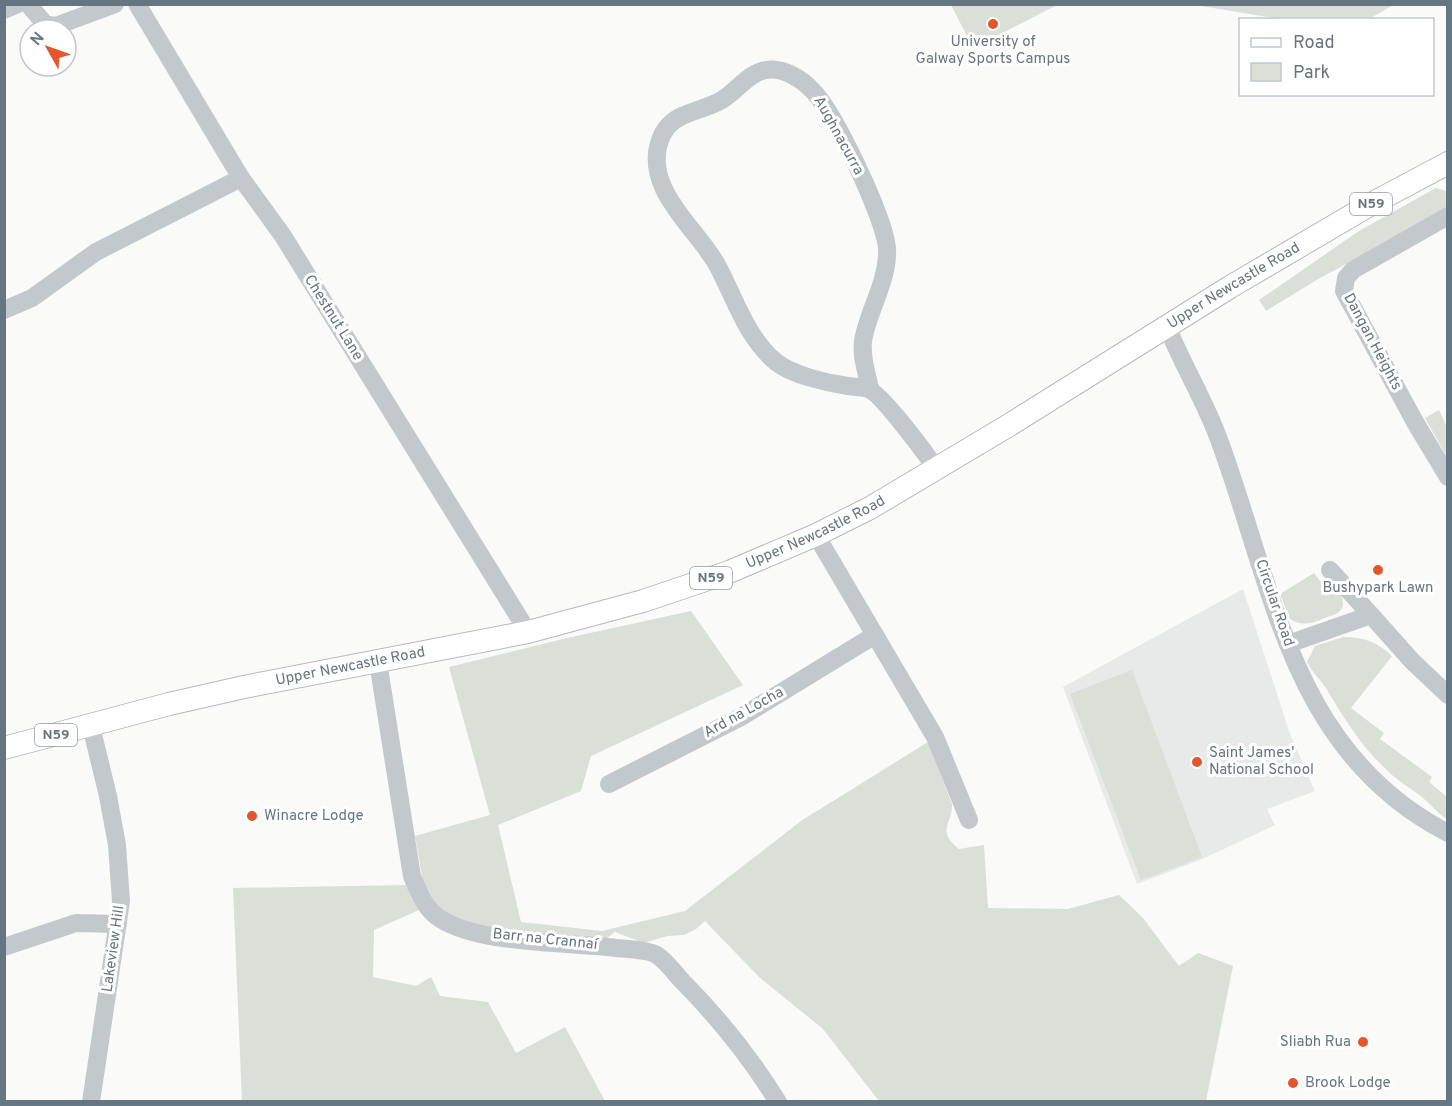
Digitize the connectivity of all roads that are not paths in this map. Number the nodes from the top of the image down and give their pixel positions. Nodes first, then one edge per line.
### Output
1 (18, 4) edge
2 (27, 4) edge
3 (115, 4) edge
4 (137, 4) edge
5 (4, 10) edge
6 (1446, 167) edge
7 (241, 178) junction
8 (1448, 216) edge
9 (4, 310) edge
10 (1167, 326) junction
11 (870, 389) junction
12 (936, 470) junction
13 (1448, 477) edge
14 (816, 535) junction
15 (1330, 570) dead end
16 (1371, 615) junction
17 (528, 632) junction
18 (875, 635) junction
19 (1288, 644) junction
20 (378, 662) junction
21 (1448, 695) edge
22 (91, 726) junction
23 (4, 748) edge
24 (609, 784) dead end
25 (969, 820) dead end
26 (1448, 833) edge
27 (118, 924) junction
28 (4, 946) edge
29 (91, 1101) edge
30 (778, 1101) edge

1 - 5 street
2 - 3 street
4 - 7 street, Chestnut Lane
6 - 10 main road, Upper Newcastle Road / N59
7 - 9 street
7 - 17 street, Chestnut Lane
8 - 13 street, Dangan Heights
10 - 12 main road, Upper Newcastle Road / N59
10 - 19 street, Circular Road
11 - 11 street, Aughnacurra
11 - 12 street
12 - 14 main road, Upper Newcastle Road / N59
14 - 17 main road, Upper Newcastle Road / N59
14 - 18 street
15 - 16 street
16 - 19 street
16 - 21 street
17 - 20 main road, Upper Newcastle Road / N59
18 - 24 street, Ard na Locha
18 - 25 street
19 - 26 street, Circular Road
20 - 22 main road, Upper Newcastle Road / N59
20 - 30 street, Barr na Crannaí
22 - 23 main road, Upper Newcastle Road / N59
22 - 27 street, Lakeview Hill
27 - 28 street
27 - 29 street, Lakeview Hill

